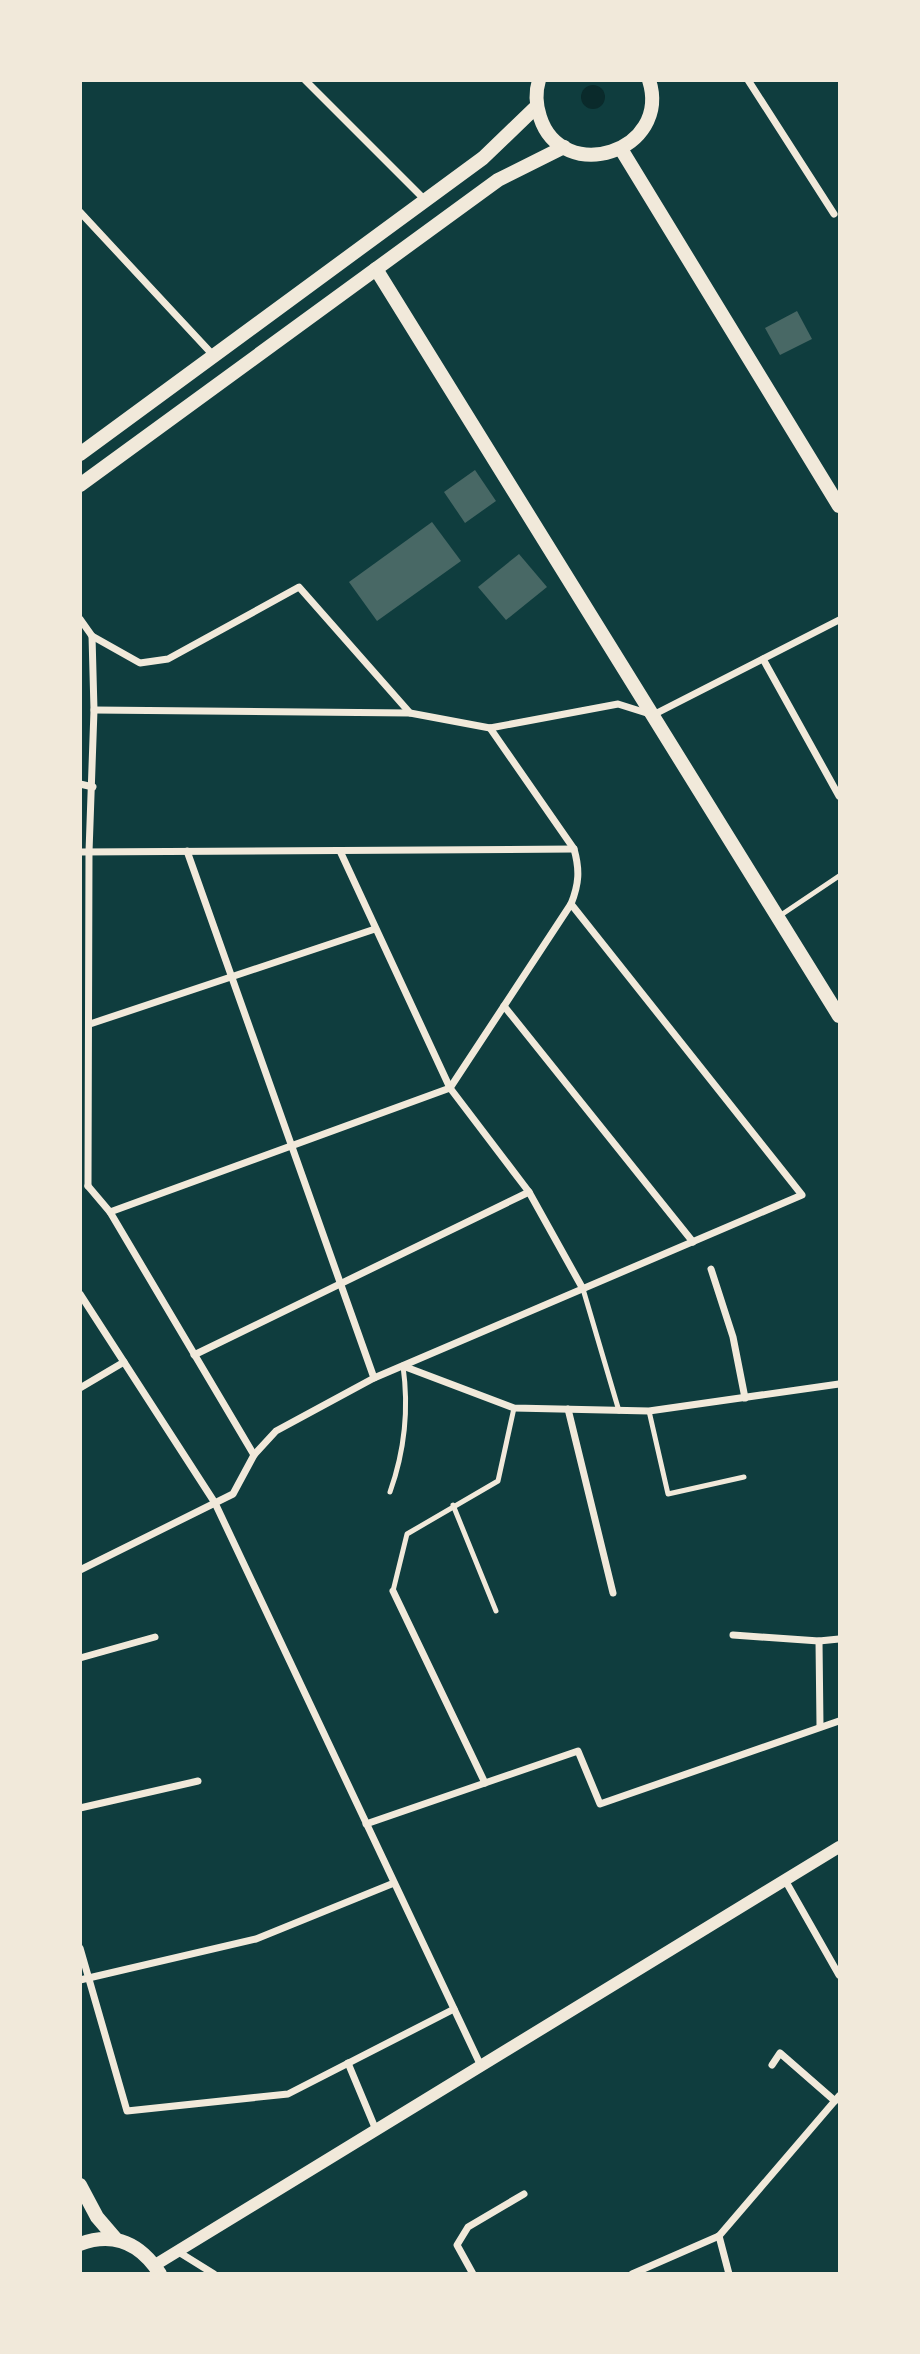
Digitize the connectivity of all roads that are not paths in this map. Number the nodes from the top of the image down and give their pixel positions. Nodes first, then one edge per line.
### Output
1 (305, 80) edge
2 (539, 80) edge
3 (649, 80) edge
4 (748, 80) edge
5 (537, 106) junction
6 (564, 147) junction
7 (621, 149) junction
8 (425, 200) junction
9 (80, 212) edge
10 (834, 214) dead end
11 (376, 269) junction
12 (214, 356) junction
13 (80, 454) edge
14 (80, 485) edge
15 (839, 506) edge
16 (80, 619) edge
17 (839, 620) edge
18 (92, 636) junction
19 (763, 659) junction
20 (94, 710) junction
21 (410, 713) junction
22 (653, 715) junction
23 (490, 728) junction
24 (80, 784) edge
25 (93, 787) junction
26 (839, 796) edge
27 (574, 849) junction
28 (340, 850) junction
29 (85, 852) edge
30 (187, 852) junction
31 (839, 876) edge
32 (571, 904) junction
33 (778, 917) junction
34 (375, 929) junction
35 (80, 936) edge
36 (90, 936) junction
37 (230, 977) junction
38 (504, 1006) junction
39 (839, 1013) edge
40 (90, 1024) junction
41 (450, 1088) junction
42 (290, 1145) junction
43 (84, 1188) edge
44 (529, 1192) junction
45 (110, 1212) junction
46 (693, 1242) junction
47 (711, 1269) dead end
48 (341, 1286) junction
49 (583, 1289) junction
50 (80, 1294) edge
51 (194, 1355) junction
52 (124, 1362) junction
53 (403, 1366) junction
54 (374, 1378) junction
55 (839, 1384) edge
56 (80, 1388) edge
57 (745, 1398) junction
58 (514, 1408) junction
59 (568, 1409) junction
60 (619, 1411) junction
61 (649, 1411) junction
62 (254, 1455) junction
63 (744, 1477) dead end
64 (390, 1492) dead end
65 (215, 1503) junction
66 (453, 1505) junction
67 (80, 1570) edge
68 (393, 1591) joint
69 (613, 1593) dead end
70 (496, 1611) dead end
71 (733, 1636) dead end
72 (155, 1637) dead end
73 (839, 1639) edge
74 (820, 1641) junction
75 (80, 1658) edge
76 (839, 1721) edge
77 (820, 1726) junction
78 (198, 1781) dead end
79 (485, 1783) junction
80 (80, 1808) edge
81 (366, 1824) junction
82 (839, 1847) edge
83 (785, 1880) junction
84 (394, 1882) junction
85 (80, 1948) edge
86 (839, 1975) edge
87 (85, 1979) edge
88 (454, 2009) junction
89 (348, 2063) junction
90 (772, 2065) dead end
91 (481, 2066) junction
92 (837, 2098) edge
93 (376, 2130) junction
94 (80, 2185) edge
95 (524, 2194) dead end
96 (719, 2236) junction
97 (115, 2238) junction
98 (80, 2244) edge
99 (177, 2251) junction
100 (158, 2269) edge
101 (214, 2273) edge
102 (473, 2273) edge
103 (632, 2273) edge
104 (729, 2273) edge

1 - 8 street
2 - 5 main road
3 - 7 main road
4 - 10 street
5 - 6 main road
5 - 8 main road
6 - 7 main road
6 - 11 main road
7 - 15 main road
8 - 12 main road
9 - 12 street
11 - 14 main road
11 - 22 main road
12 - 13 main road
16 - 18 street
17 - 19 street
18 - 20 street
18 - 21 street
19 - 22 street
19 - 26 street
20 - 21 street
20 - 25 street
21 - 23 street
22 - 23 street
22 - 33 main road
23 - 27 street
24 - 25 street
25 - 29 street
27 - 28 street
27 - 32 street
28 - 30 street
28 - 34 street
29 - 30 street
29 - 36 street
30 - 37 street
31 - 33 lane
32 - 38 street
32 - 46 street
33 - 39 main road
34 - 37 street
34 - 41 street
35 - 36 street
36 - 40 street
37 - 40 street
37 - 42 street
38 - 41 street
38 - 46 street
40 - 43 street
41 - 42 street
41 - 44 street
42 - 45 street
42 - 48 street
43 - 45 street
44 - 48 street
44 - 49 street
45 - 51 street
46 - 49 street
47 - 57 street
48 - 51 street
48 - 54 street
49 - 53 street
49 - 60 lane
50 - 52 street
51 - 62 street
52 - 56 street
52 - 65 street
53 - 54 street
53 - 58 street
53 - 64 lane
54 - 62 street
55 - 57 street
57 - 61 street
58 - 59 street
58 - 66 lane
59 - 60 street
59 - 69 street
60 - 61 street
61 - 63 lane
62 - 65 street
65 - 67 street
65 - 81 street
66 - 68 lane
66 - 70 lane
68 - 79 street
71 - 74 street
72 - 75 street
73 - 74 street
74 - 77 street
76 - 77 street
77 - 79 street
78 - 80 street
79 - 81 street
81 - 84 street
82 - 83 street
83 - 86 street
83 - 91 street
84 - 87 street
84 - 88 street
85 - 87 street
87 - 89 street
88 - 89 street
88 - 91 street
89 - 93 street
90 - 92 street
91 - 93 street
92 - 96 street
93 - 99 street
94 - 97 main road
95 - 102 street
96 - 103 street
96 - 104 street
97 - 98 main road
97 - 100 main road
99 - 100 street
99 - 101 street

